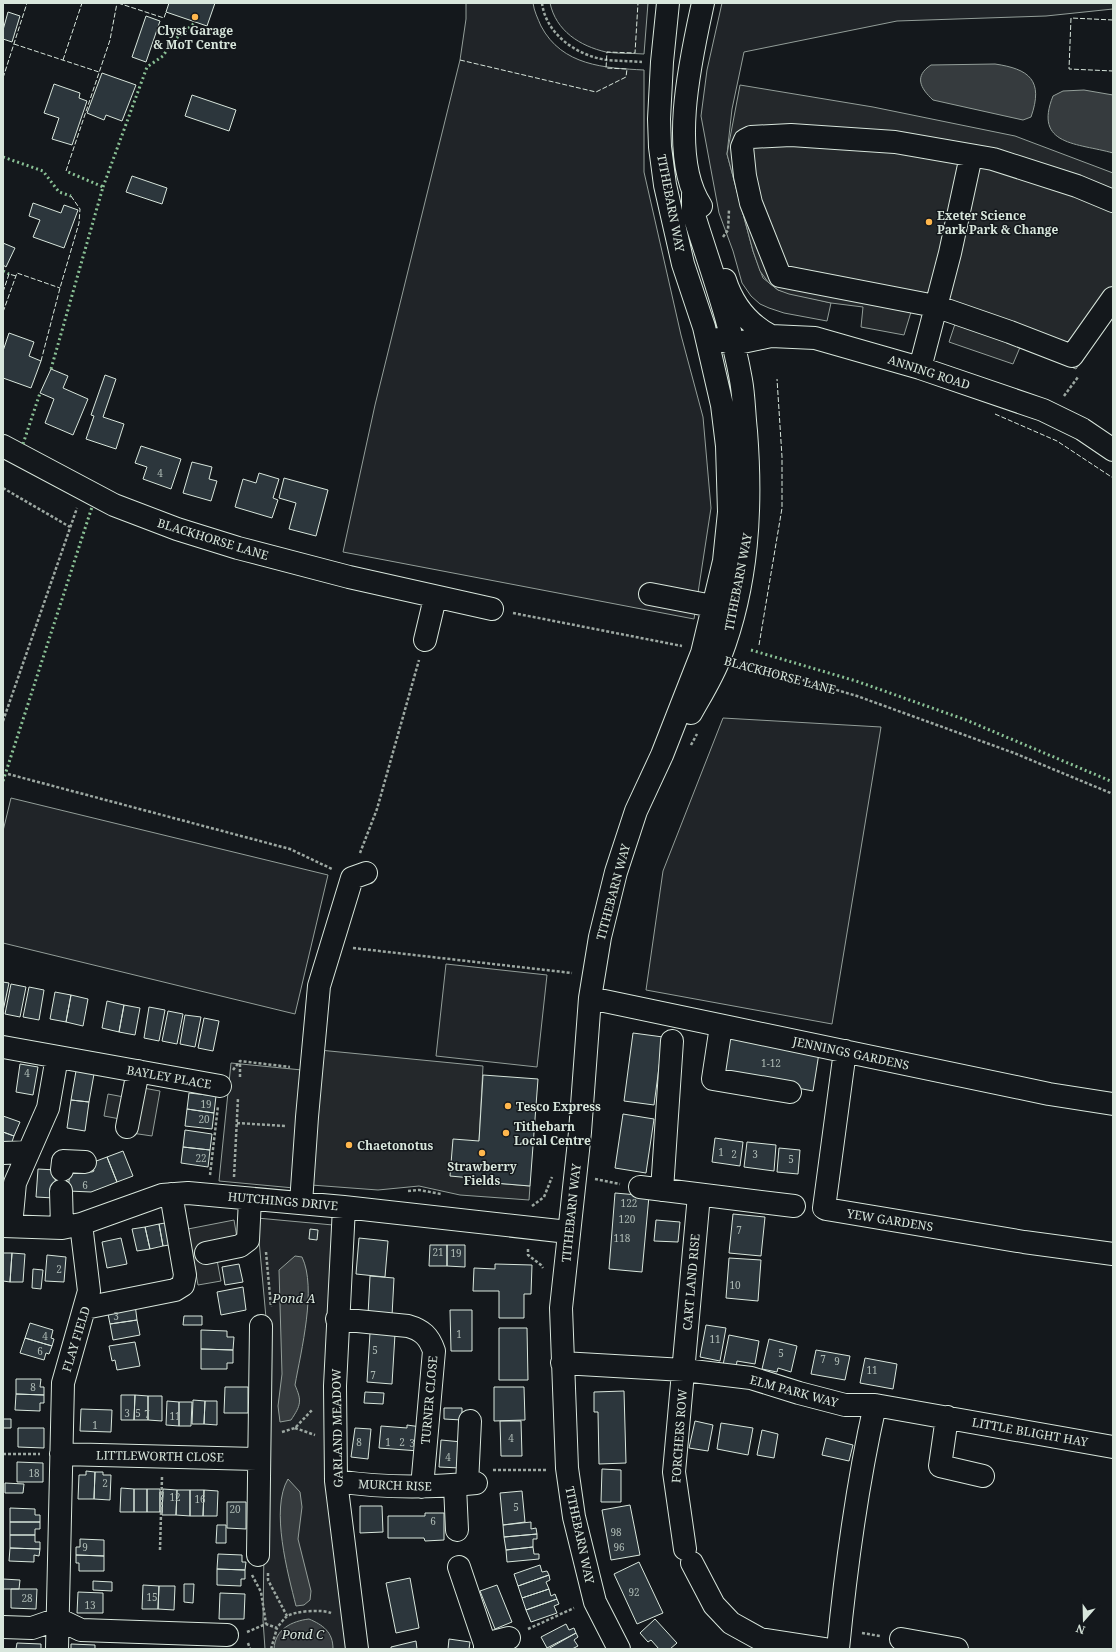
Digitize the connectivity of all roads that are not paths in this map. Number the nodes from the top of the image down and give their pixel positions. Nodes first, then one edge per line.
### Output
1 (668, 3) edge
2 (703, 3) edge
3 (971, 156) junction
4 (693, 194) junction
5 (1113, 201) edge
6 (1113, 298) edge
7 (934, 306) junction
8 (704, 327) junction
9 (771, 336) junction
10 (733, 344) junction
11 (920, 368) junction
12 (722, 405) junction
13 (3, 446) edge
14 (1113, 450) edge
15 (650, 594) dead end
16 (436, 598) junction
17 (724, 609) junction
18 (492, 610) road end
19 (422, 650) road end
20 (359, 875) road end
21 (590, 998) junction
22 (721, 1026) junction
23 (672, 1041) dead end
24 (3, 1047) edge
25 (845, 1051) junction
26 (58, 1057) junction
27 (138, 1071) junction
28 (233, 1087) road end
29 (790, 1092) dead end
30 (1113, 1104) edge
31 (127, 1127) dead end
32 (28, 1152) junction
33 (3, 1153) edge
34 (85, 1162) dead end
35 (640, 1187) road end
36 (662, 1190) junction
37 (171, 1194) junction
38 (699, 1195) junction
39 (242, 1198) junction
40 (301, 1203) junction
41 (794, 1206) dead end
42 (344, 1207) junction
43 (7, 1226) edge
44 (71, 1226) junction
45 (568, 1232) junction
46 (206, 1252) dead end
47 (1113, 1254) edge
48 (85, 1308) junction
49 (337, 1319) junction
50 (261, 1326) dead end
51 (562, 1363) junction
52 (684, 1370) junction
53 (875, 1405) junction
54 (947, 1417) junction
55 (470, 1421) dead end
56 (1113, 1447) edge
57 (62, 1454) junction
58 (259, 1459) junction
59 (983, 1476) dead end
60 (336, 1481) junction
61 (466, 1482) junction
62 (422, 1487) junction
63 (457, 1530) dead end
64 (255, 1563) road end
65 (459, 1567) dead end
66 (58, 1619) junction
67 (3, 1627) edge
68 (227, 1635) dead end
69 (509, 1638) road end
70 (839, 1639) edge
71 (901, 1639) road end
72 (485, 1647) edge
73 (57, 1649) edge
74 (358, 1649) edge
75 (619, 1649) edge
76 (825, 1649) edge
77 (957, 1649) edge

1 - 8 street, TITHEBARN WAY
2 - 4 street, TITHEBARN WAY
3 - 5 street
3 - 7 street
3 - 7 street
4 - 9 street, TITHEBARN WAY
4 - 10 street, TITHEBARN WAY
6 - 7 street
7 - 11 street
8 - 10 street
8 - 12 street, TITHEBARN WAY
9 - 10 street, ANNING ROAD
9 - 11 street, ANNING ROAD
10 - 12 street, TITHEBARN WAY
10 - 17 street, TITHEBARN WAY
11 - 14 street, ANNING ROAD
12 - 17 street, TITHEBARN WAY
13 - 16 street, BLACKHORSE LANE
15 - 17 street
16 - 18 street, BLACKHORSE LANE
16 - 19 street
17 - 21 street, TITHEBARN WAY
20 - 40 street
21 - 22 street, JENNINGS GARDENS
21 - 45 street, TITHEBARN WAY
22 - 25 street, JENNINGS GARDENS
22 - 29 street
23 - 36 street
24 - 26 street, BAYLEY PLACE
25 - 30 street, JENNINGS GARDENS
25 - 47 street, YEW GARDENS
26 - 27 street, BAYLEY PLACE
26 - 32 street
27 - 28 street, BAYLEY PLACE
27 - 31 street
32 - 33 street
32 - 43 street
34 - 44 street, FLAY FIELD
35 - 36 street
36 - 38 street
37 - 39 street, HUTCHINGS DRIVE
37 - 44 street, HUTCHINGS DRIVE
37 - 48 street
38 - 41 street
38 - 52 street, CART LAND RISE
39 - 40 street, HUTCHINGS DRIVE
39 - 46 street
40 - 42 street, HUTCHINGS DRIVE
42 - 45 street, HUTCHINGS DRIVE
42 - 49 street, GARLAND MEADOW
43 - 44 street, HUTCHINGS DRIVE
44 - 48 street, FLAY FIELD
45 - 51 street, TITHEBARN WAY
48 - 57 street, FLAY FIELD
49 - 60 street, GARLAND MEADOW
49 - 62 street, TURNER CLOSE
50 - 58 street
51 - 52 street, ELM PARK WAY
51 - 75 street, TITHEBARN WAY
52 - 53 street, ELM PARK WAY
52 - 76 street, FORCHERS ROW
53 - 54 street, LITTLE BLIGHT HAY
53 - 70 street
54 - 56 street, LITTLE BLIGHT HAY
54 - 59 street
55 - 61 street
57 - 58 street, LITTLEWORTH CLOSE
57 - 66 street, FLAY FIELD
58 - 64 street
60 - 62 street, MURCH RISE
60 - 74 street, GARLAND MEADOW
61 - 62 street, MURCH RISE
61 - 63 street
65 - 72 street
66 - 67 street
66 - 68 street
66 - 73 street, FLAY FIELD
69 - 72 street
71 - 77 street

